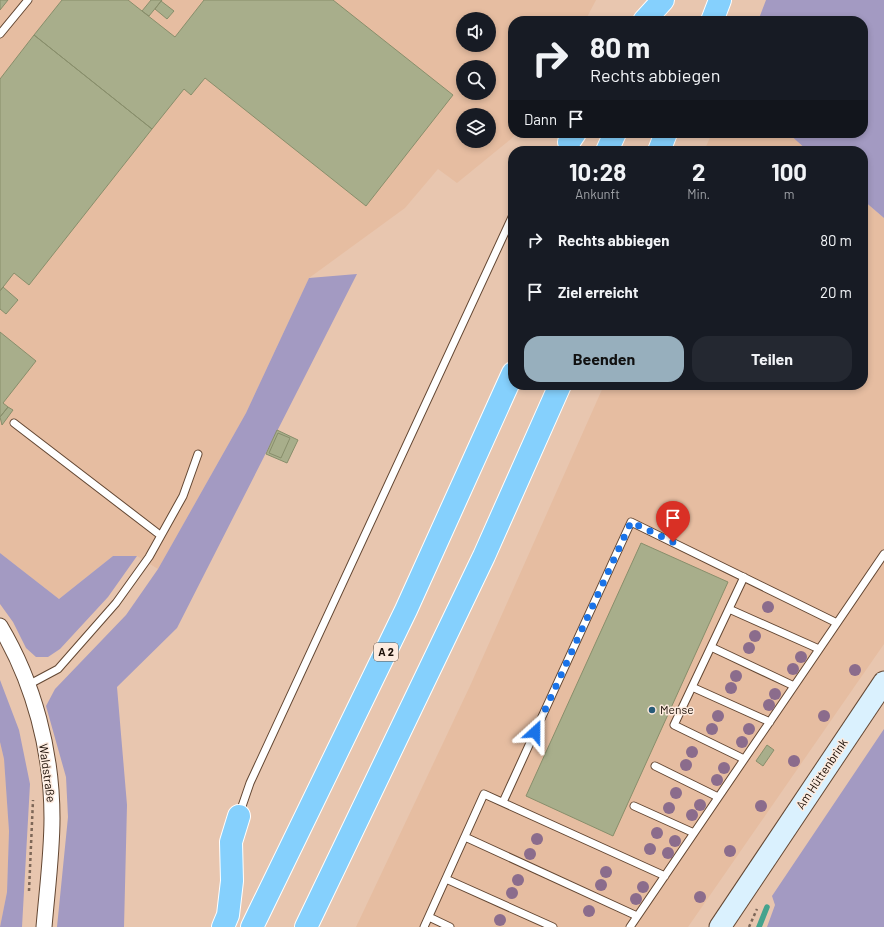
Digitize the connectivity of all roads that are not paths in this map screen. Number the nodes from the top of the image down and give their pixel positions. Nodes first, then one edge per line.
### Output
1 (28, 0) edge
2 (663, 0) edge
3 (669, 0) edge
4 (720, 0) edge
5 (649, 16) edge
6 (662, 16) edge
7 (714, 16) edge
8 (0, 34) edge
9 (508, 226) edge
10 (508, 384) edge
11 (558, 390) edge
12 (14, 422) dead end
13 (198, 454) dead end
14 (160, 535) junction
15 (884, 554) edge
16 (744, 577) junction
17 (729, 609) junction
18 (837, 623) junction
19 (0, 626) edge
20 (711, 647) junction
21 (819, 649) junction
22 (884, 682) edge
23 (28, 685) junction
24 (794, 686) junction
25 (692, 687) junction
26 (770, 722) junction
27 (744, 759) junction
28 (655, 766) dead end
29 (718, 797) junction
30 (503, 802) junction
31 (634, 806) dead end
32 (239, 816) joint
33 (694, 833) junction
34 (465, 837) junction
35 (760, 866) junction
36 (664, 876) junction
37 (446, 879) junction
38 (637, 916) junction
39 (429, 917) junction
40 (44, 927) edge
41 (223, 927) edge
42 (252, 927) edge
43 (306, 927) edge
44 (424, 927) edge
45 (450, 927) edge
46 (553, 927) edge
47 (630, 927) edge
48 (720, 927) edge
49 (734, 927) edge

1 - 8 lane
2 - 5 highway
3 - 6 highway
4 - 7 highway
9 - 32 lane
10 - 42 highway, A 2
11 - 43 highway
12 - 14 lane
13 - 14 lane
14 - 23 lane
15 - 18 lane
16 - 17 lane
16 - 18 lane
16 - 30 lane
17 - 20 lane
17 - 21 lane
18 - 21 lane
19 - 23 street, Waldstraße
20 - 24 lane
20 - 25 lane
21 - 24 lane
22 - 35 street, Am Hüttenbrink
23 - 40 street, Waldstraße
24 - 26 lane
25 - 26 lane
25 - 27 lane
26 - 27 lane
27 - 29 lane
28 - 29 lane
29 - 33 lane
30 - 34 lane
30 - 36 lane
31 - 33 lane
32 - 41 highway
33 - 36 lane
34 - 37 lane
34 - 38 lane
35 - 48 street, Am Hüttenbrink
35 - 49 street, Am Hüttenbrink
36 - 38 lane
37 - 39 lane
37 - 46 lane
38 - 47 lane
39 - 44 lane
39 - 45 lane

